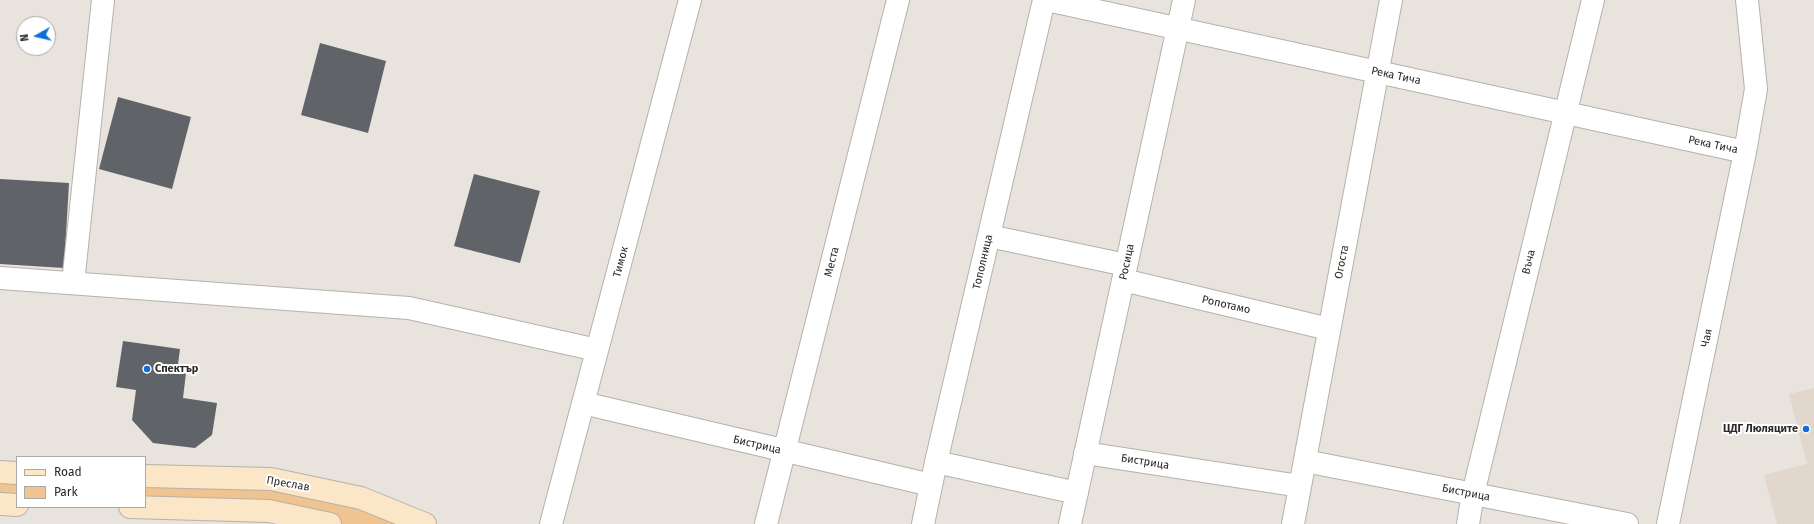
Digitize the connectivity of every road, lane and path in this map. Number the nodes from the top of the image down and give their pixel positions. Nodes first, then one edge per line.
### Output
1 (103, 0) edge
2 (690, 0) edge
3 (898, 0) edge
4 (1044, 0) edge
5 (1047, 0) edge
6 (1184, 0) edge
7 (1391, 0) edge
8 (1593, 0) edge
9 (1747, 0) edge
10 (1178, 28) junction
11 (1377, 72) junction
12 (1565, 113) junction
13 (1745, 152) junction
14 (989, 236) junction
15 (1125, 273) junction
16 (0, 278) edge
17 (73, 283) junction
18 (1329, 329) junction
19 (597, 350) junction
20 (583, 404) junction
21 (784, 451) junction
22 (1085, 453) junction
23 (1304, 461) junction
24 (936, 462) junction
25 (0, 472) edge
26 (16, 472) edge
27 (146, 476) edge
28 (930, 485) junction
29 (1300, 486) junction
30 (1076, 494) junction
31 (1473, 494) junction
32 (0, 504) edge
33 (16, 504) edge
34 (146, 507) edge
35 (330, 524) edge
36 (425, 524) edge
37 (551, 524) edge
38 (766, 524) edge
39 (923, 524) edge
40 (1070, 524) edge
41 (1293, 524) edge
42 (1468, 524) edge
43 (1627, 524) edge
44 (1668, 524) edge

1 - 17 street
2 - 19 street, Тимок
3 - 21 street, Места
4 - 14 street, Тополница
5 - 10 street, Река Тича
6 - 10 street, Росица
7 - 11 street, Огоста
8 - 12 street, Въча
9 - 13 street, Чая
10 - 11 street, Река Тича
10 - 15 street, Росица
11 - 12 street, Река Тича
11 - 18 street, Огоста
12 - 13 street, Река Тича
12 - 31 street, Въча
13 - 44 street, Чая
14 - 15 street, Ропотамо
14 - 24 street, Тополница
15 - 18 street, Ропотамо
15 - 22 street, Росица
16 - 17 street
17 - 19 street
18 - 23 street, Огоста
19 - 20 street, Тимок
20 - 21 street, Бистрица
20 - 37 street, Тимок
21 - 28 street, Бистрица
21 - 38 street, Места
22 - 29 street, Бистрица
22 - 30 street, Росица
23 - 29 street, Огоста
23 - 31 street, Бистрица
24 - 28 street, Тополница
24 - 30 street
25 - 26 main road
27 - 36 main road, Преслав
28 - 39 street, Тополница
29 - 41 street, Огоста
30 - 40 street, Росица
31 - 42 street, Въча
31 - 43 street, Бистрица
32 - 33 main road
34 - 35 main road

